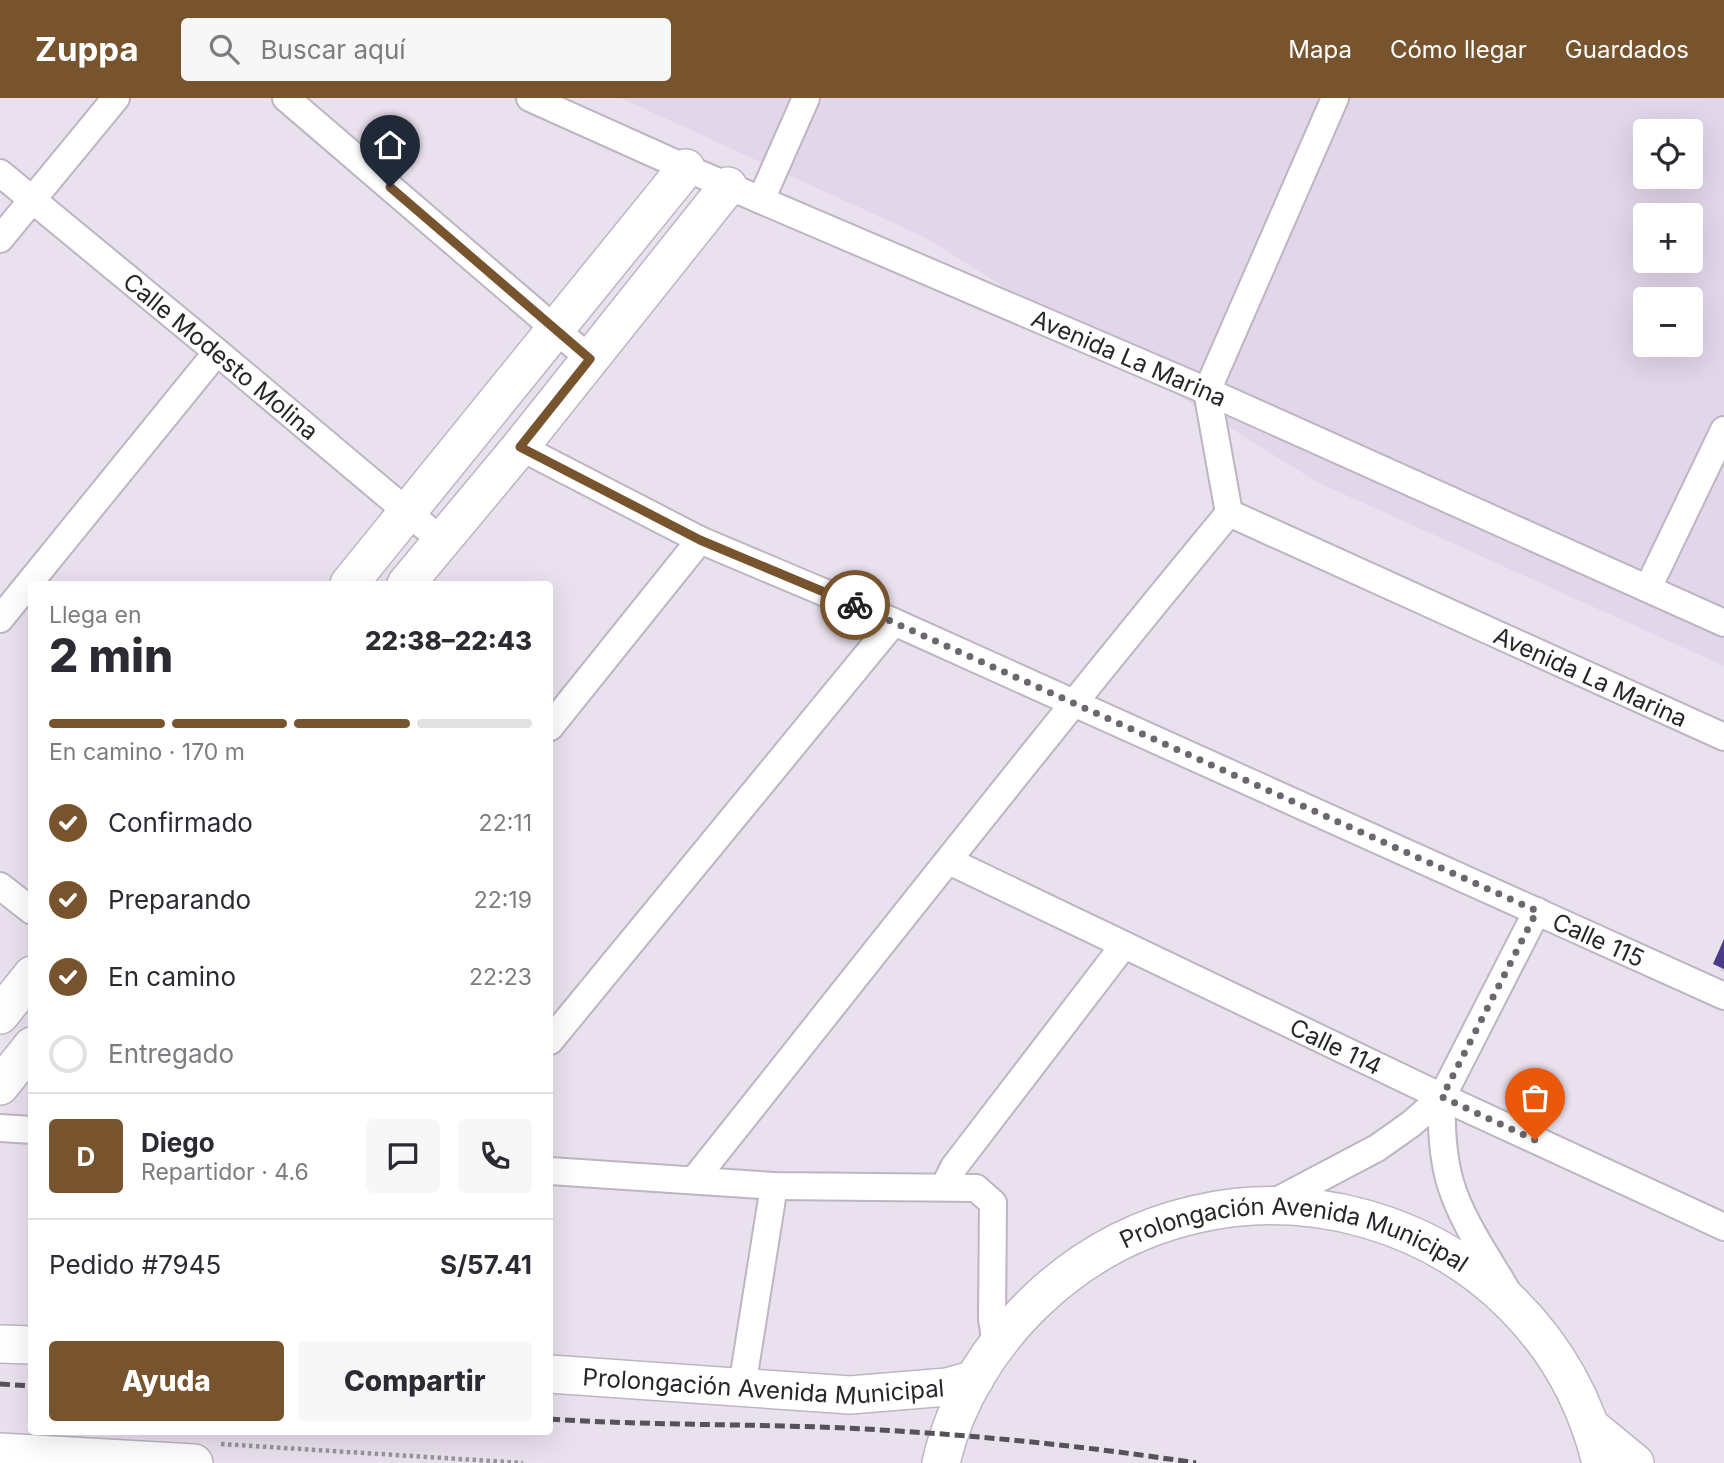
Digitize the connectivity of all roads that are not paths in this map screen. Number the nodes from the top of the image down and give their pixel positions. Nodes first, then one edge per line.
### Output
1 (116, 98) edge
2 (286, 98) edge
3 (530, 98) edge
4 (806, 98) edge
5 (1335, 98) edge
6 (686, 168) junction
7 (0, 173) edge
8 (728, 186) junction
9 (32, 200) junction
10 (761, 200) junction
11 (0, 239) edge
12 (555, 329) junction
13 (217, 352) junction
14 (590, 359) junction
15 (1207, 391) junction
16 (1724, 430) edge
17 (520, 447) junction
18 (408, 513) junction
19 (1229, 513) junction
20 (700, 540) junction
21 (442, 541) junction
22 (31, 581) edge
23 (351, 581) edge
24 (409, 581) edge
25 (28, 585) edge
26 (1648, 588) junction
27 (0, 619) edge
28 (894, 622) junction
29 (1724, 623) edge
30 (1071, 704) junction
31 (553, 723) edge
32 (1724, 737) edge
33 (949, 861) junction
34 (0, 886) edge
35 (28, 908) edge
36 (1537, 911) junction
37 (1124, 945) junction
38 (28, 980) edge
39 (1724, 996) edge
40 (0, 1015) edge
41 (553, 1037) edge
42 (28, 1051) edge
43 (0, 1086) edge
44 (1442, 1097) junction
45 (0, 1128) edge
46 (28, 1130) edge
47 (553, 1171) edge
48 (694, 1180) junction
49 (774, 1186) junction
50 (944, 1187) junction
51 (1269, 1205) junction
52 (1724, 1227) edge
53 (1517, 1309) junction
54 (0, 1344) edge
55 (28, 1345) edge
56 (996, 1345) junction
57 (553, 1374) edge
58 (975, 1379) junction
59 (743, 1387) junction
60 (1590, 1426) junction
61 (0, 1452) edge
62 (207, 1453) edge
63 (156, 1462) edge
64 (941, 1463) edge
65 (1601, 1463) edge
66 (1635, 1463) edge

1 - 9 street
2 - 12 street
3 - 6 street, Avenida La Marina
4 - 10 street
5 - 15 street
6 - 8 street, Avenida La Marina
6 - 12 main road
7 - 9 street, Calle Modesto Molina
8 - 10 street, Avenida La Marina
8 - 14 main road
9 - 11 street
9 - 13 street, Calle Modesto Molina
10 - 15 street, Avenida La Marina
12 - 14 street
12 - 18 main road
13 - 18 street, Calle Modesto Molina
13 - 22 street
14 - 17 main road
15 - 19 street
15 - 26 street, Avenida La Marina
16 - 26 street
17 - 20 street, Calle 115
17 - 21 main road
18 - 21 street, Calle Modesto Molina
18 - 23 main road
19 - 30 street
19 - 32 street, Avenida La Marina
20 - 28 street, Calle 115
20 - 31 street
21 - 24 main road
25 - 27 street
26 - 29 street, Avenida La Marina
28 - 30 street, Calle 115
28 - 41 street
30 - 33 street
30 - 36 street, Calle 115
33 - 37 street, Calle 114
33 - 48 street
34 - 35 street
36 - 39 street, Calle 115
36 - 44 street
37 - 44 street, Calle 114
37 - 50 street
38 - 40 main road
42 - 43 main road
44 - 51 street
44 - 52 street, Calle 114
44 - 53 street
45 - 46 street
47 - 48 street
48 - 49 street
49 - 50 street
49 - 59 street
50 - 56 street
51 - 53 main road, Prolongación Avenida Municipal
51 - 56 main road, Prolongación Avenida Municipal
53 - 60 main road, Prolongación Avenida Municipal
54 - 55 main road
56 - 58 main road, Prolongación Avenida Municipal
57 - 59 main road, Prolongación Avenida Municipal
58 - 59 main road, Prolongación Avenida Municipal
58 - 64 main road, Prolongación Avenida Municipal
60 - 65 main road, Prolongación Avenida Municipal
60 - 66 main road, Prolongación Avenida Municipal
61 - 63 main road
62 - 63 main road

